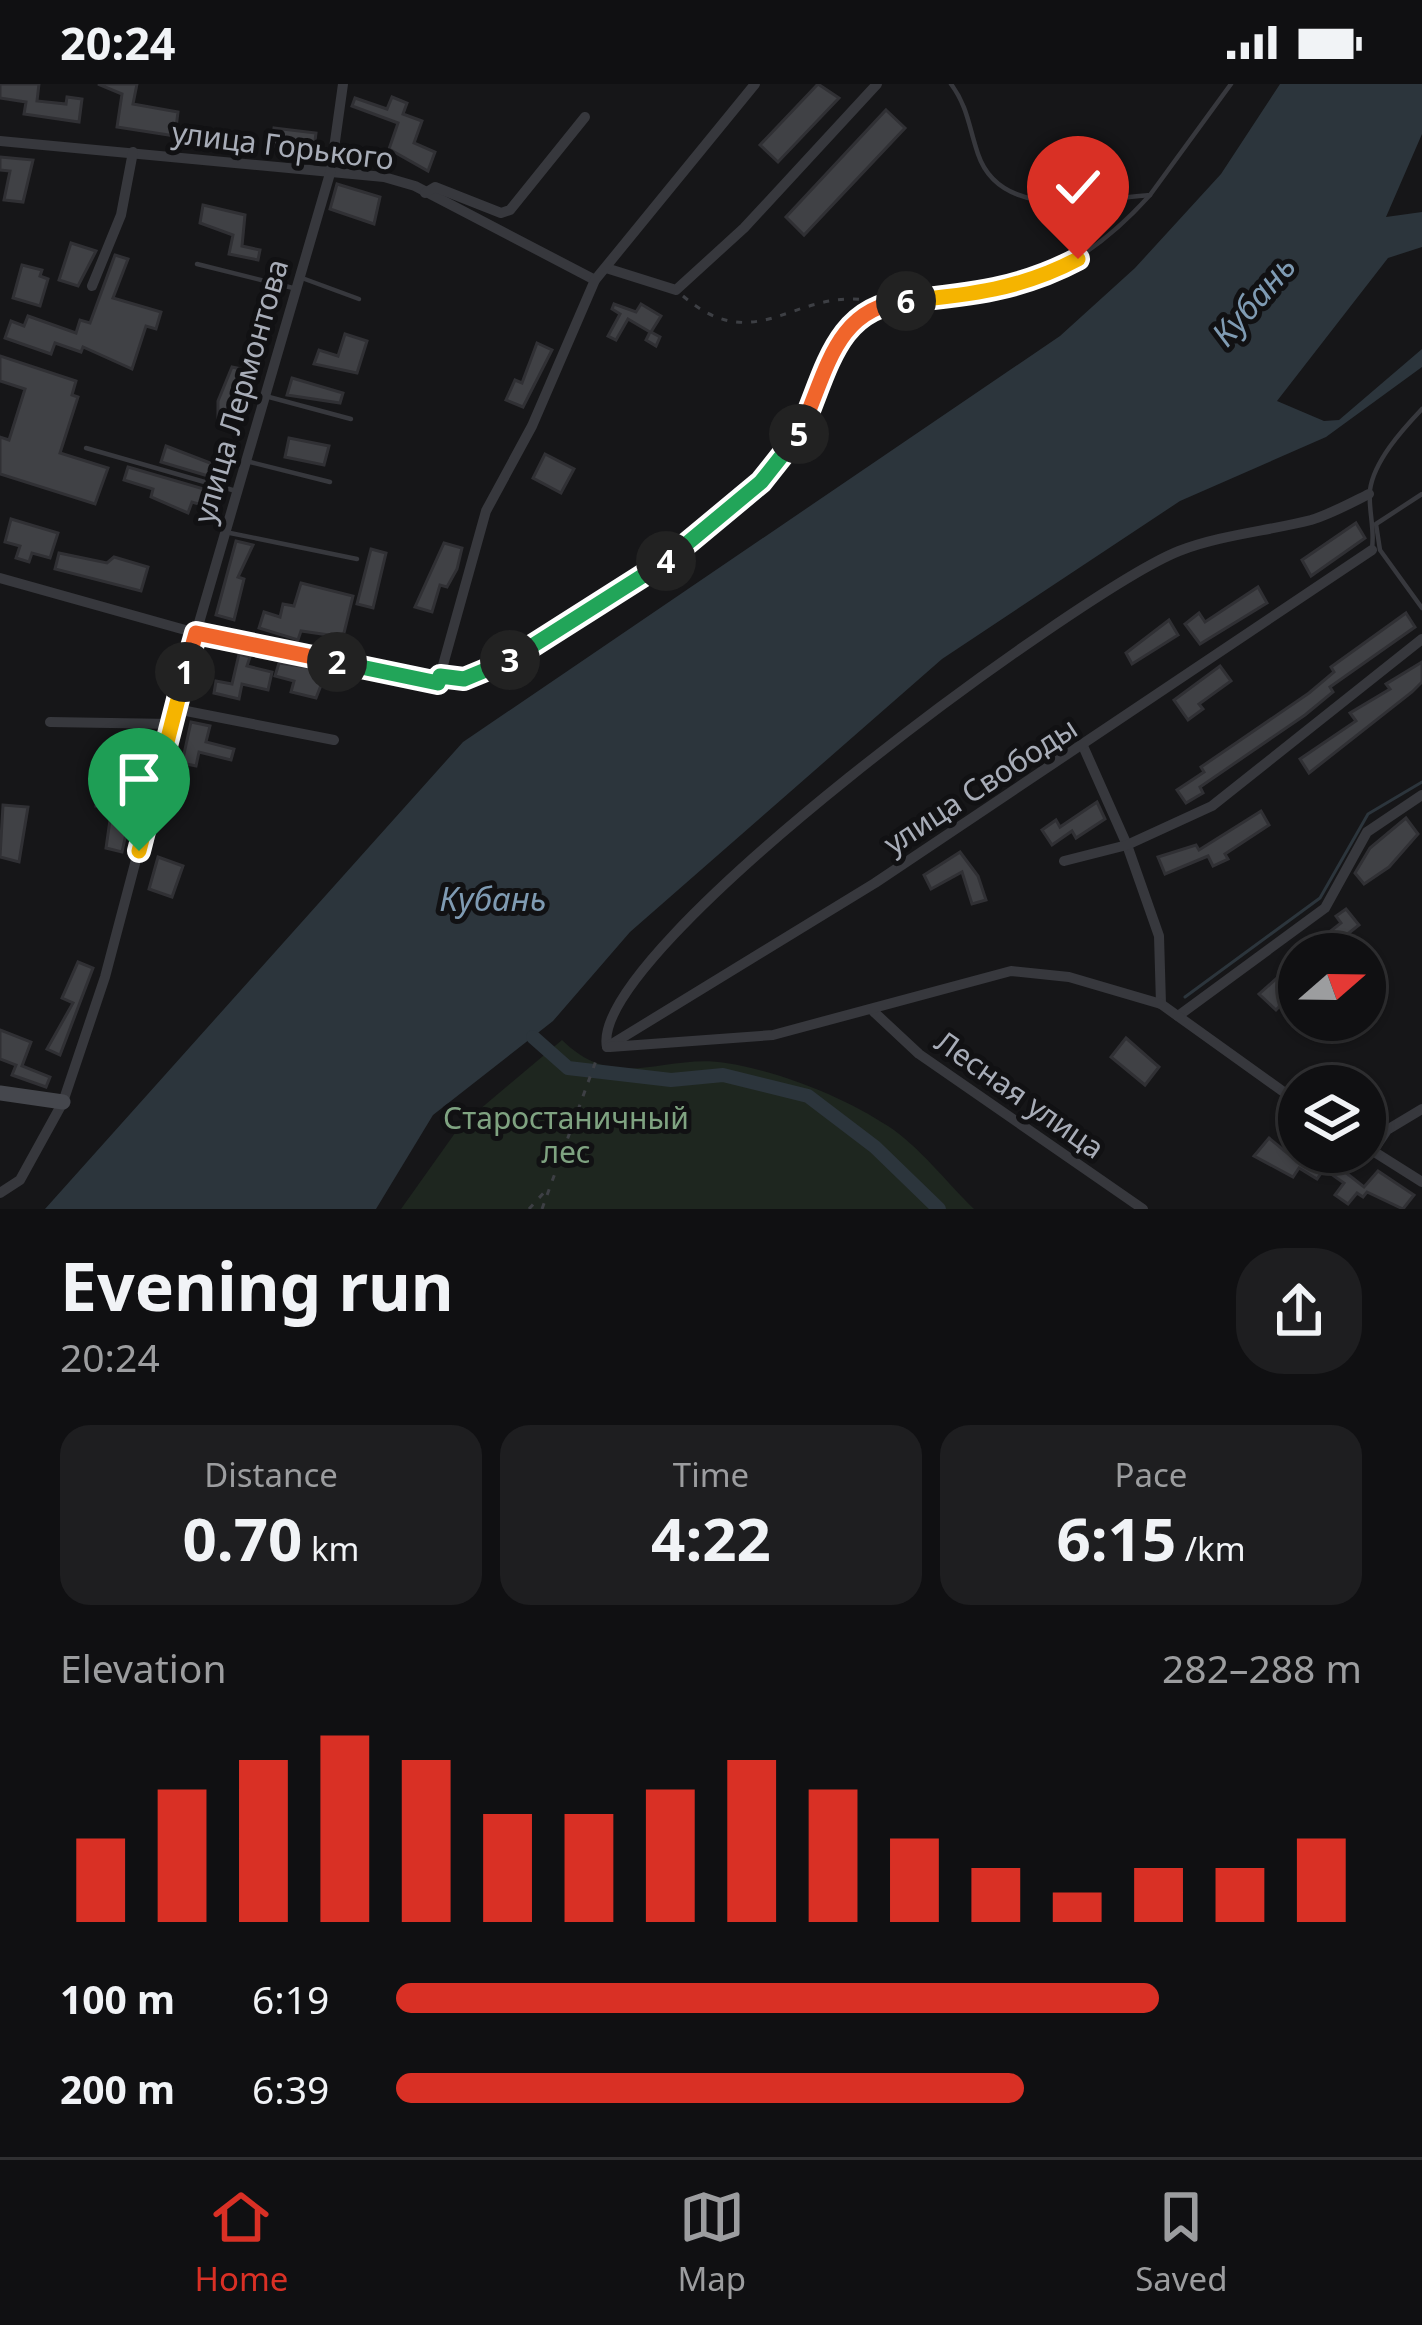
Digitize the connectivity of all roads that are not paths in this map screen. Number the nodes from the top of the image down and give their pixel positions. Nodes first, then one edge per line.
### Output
1 (343, 84) edge
2 (755, 84) edge
3 (877, 84) edge
4 (951, 84) edge
5 (1231, 84) edge
6 (585, 116) dead end
7 (0, 141) edge
8 (133, 152) junction
9 (331, 170) junction
10 (425, 193) junction
11 (1150, 194) junction
12 (197, 264) dead end
13 (605, 268) junction
14 (595, 280) junction
15 (295, 282) junction
16 (92, 286) dead end
17 (359, 299) dead end
18 (263, 395) junction
19 (1422, 409) edge
20 (351, 419) dead end
21 (86, 448) dead end
22 (244, 461) junction
23 (330, 482) dead end
24 (236, 491) junction
25 (1370, 494) junction
26 (1422, 494) edge
27 (1376, 524) junction
28 (224, 532) junction
29 (1372, 550) joint
30 (357, 559) dead end
31 (0, 578) edge
32 (1422, 608) edge
33 (196, 633) junction
34 (1422, 639) edge
35 (519, 655) road end
36 (176, 710) junction
37 (50, 722) dead end
38 (172, 724) junction
39 (334, 740) dead end
40 (1083, 746) junction
41 (1422, 795) edge
42 (1127, 844) junction
43 (1064, 861) dead end
44 (1161, 1004) junction
45 (874, 1012) junction
46 (1178, 1016) junction
47 (606, 1042) junction
48 (1278, 1088) edge
49 (0, 1093) edge
50 (63, 1102) junction
51 (1422, 1109) edge
52 (1386, 1131) edge
53 (1386, 1160) edge
54 (1422, 1182) edge
55 (0, 1193) edge
56 (1142, 1209) edge

1 - 9 street, улица Лермонтова
2 - 13 street
3 - 13 street
4 - 11 lane
5 - 11 lane
6 - 10 street, улица Горького
7 - 8 street, улица Горького
8 - 9 street, улица Горького
8 - 16 street, улица Горького
9 - 10 street, улица Горького
9 - 15 street, улица Лермонтова
10 - 14 street, улица Горького
11 - 35 lane
12 - 15 lane
13 - 14 street
14 - 33 street
15 - 17 lane
15 - 18 street, улица Лермонтова
18 - 20 lane
18 - 22 street, улица Лермонтова
19 - 25 lane
21 - 24 lane
22 - 23 lane
22 - 24 street, улица Лермонтова
24 - 28 street, улица Лермонтова
25 - 27 lane
25 - 47 street
26 - 27 lane
27 - 29 lane
27 - 32 lane
28 - 30 lane
28 - 33 street, улица Лермонтова
29 - 40 street, улица Свободы
31 - 33 street
33 - 36 street, улица Лермонтова
34 - 42 street
36 - 38 street, улица Лермонтова
36 - 39 street
37 - 38 street
38 - 50 street, улица Лермонтова
40 - 42 street
40 - 47 street, улица Свободы
41 - 46 street
42 - 43 street
42 - 44 street
44 - 45 street
44 - 46 street
45 - 47 street
45 - 56 street, Лесная улица
46 - 48 street
49 - 50 street
50 - 55 street, улица Лермонтова
51 - 52 street
53 - 54 street

